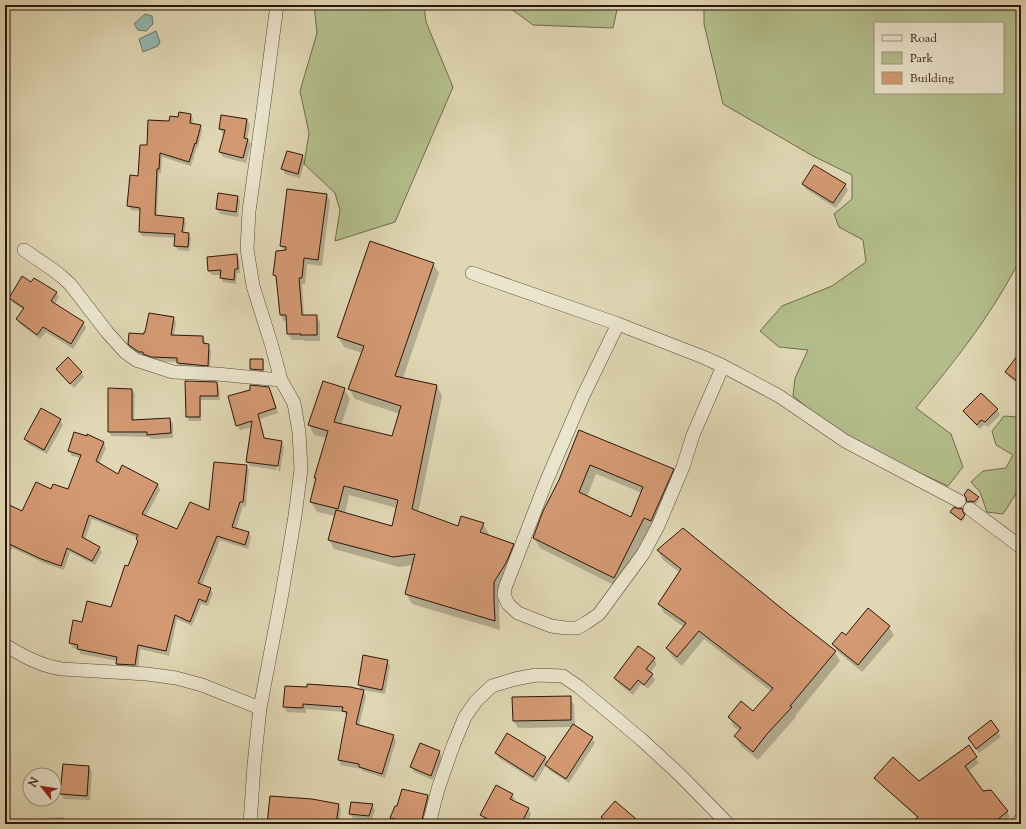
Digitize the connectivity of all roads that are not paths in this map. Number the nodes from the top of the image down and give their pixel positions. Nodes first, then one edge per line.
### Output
1 (277, 5) edge
2 (24, 250) dead end
3 (472, 273) dead end
4 (618, 324) junction
5 (723, 366) junction
6 (281, 380) junction
7 (959, 501) dead end
8 (970, 508) dead end
9 (1021, 547) edge
10 (5, 645) edge
11 (260, 708) junction
12 (1021, 820) edge
13 (250, 824) edge
14 (429, 824) edge
15 (728, 824) edge
16 (1016, 824) edge

1 - 6 street
2 - 6 street
3 - 4 street
4 - 5 street
4 - 5 street
5 - 7 street
6 - 11 street
8 - 9 street
10 - 11 street
11 - 13 street
12 - 16 street
14 - 15 street

